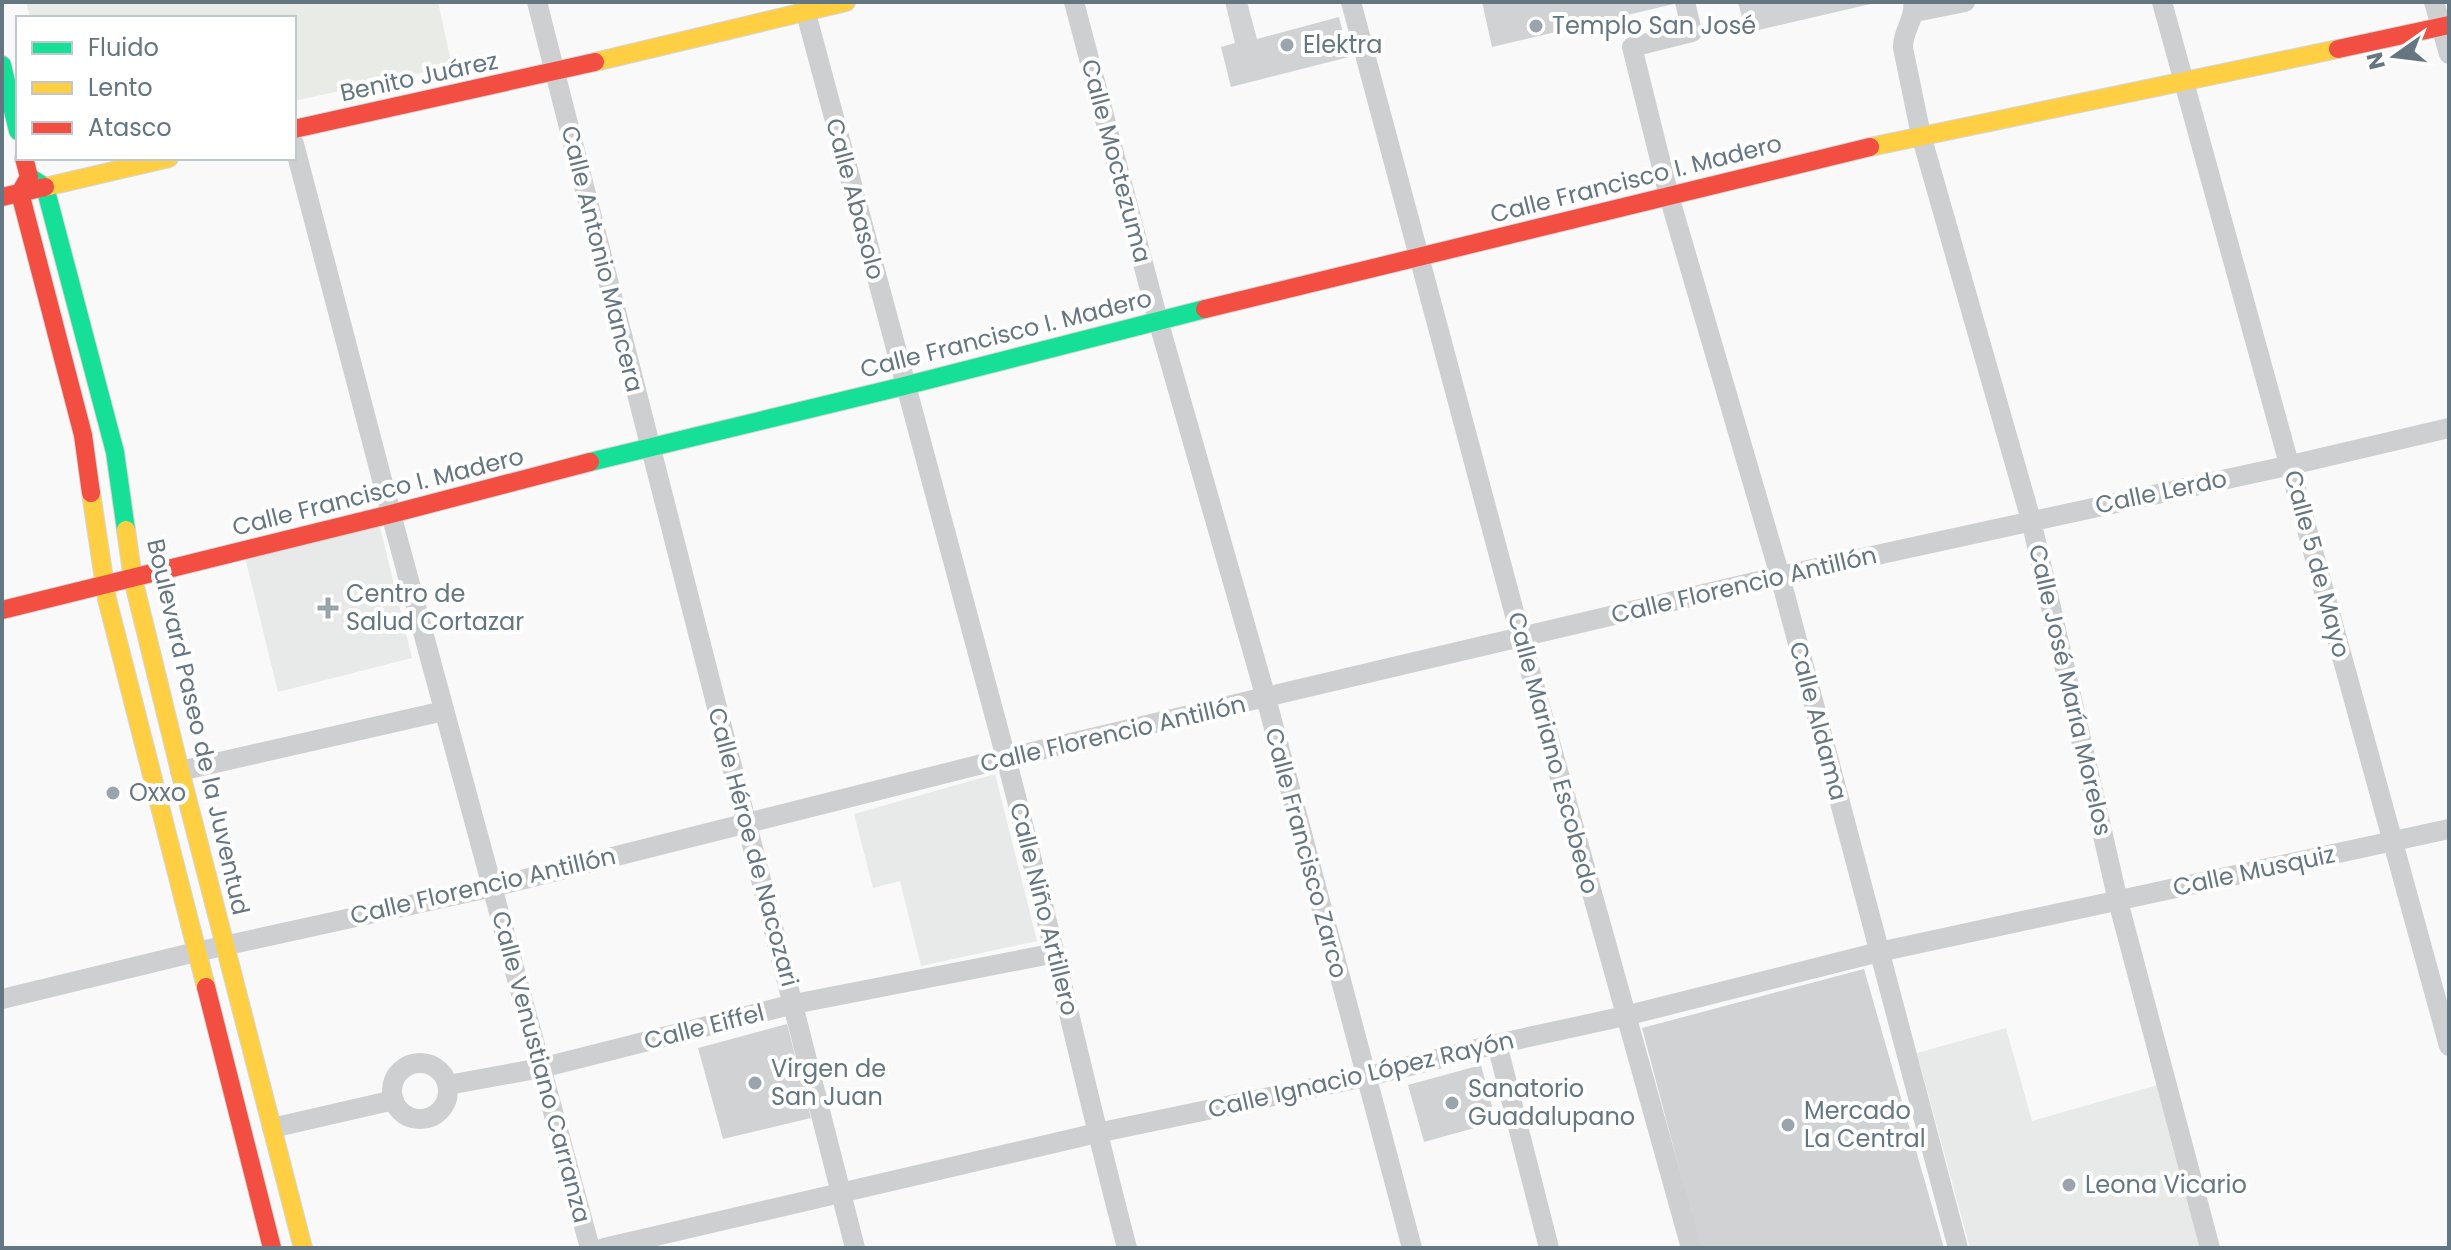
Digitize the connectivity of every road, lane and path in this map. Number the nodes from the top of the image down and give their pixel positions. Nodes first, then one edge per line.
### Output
1 (537, 2) edge
2 (846, 2) edge
3 (1074, 2) edge
4 (1351, 2) edge
5 (1685, 2) edge
6 (1965, 2) edge
7 (2162, 2) edge
8 (2434, 2) edge
9 (804, 6) edge
10 (1914, 7) edge
11 (2445, 26) edge
12 (2449, 54) edge
13 (2, 65) edge
14 (555, 72) junction
15 (2185, 82) junction
16 (16, 123) edge
17 (296, 129) edge
18 (1921, 135) junction
19 (296, 152) edge
20 (24, 160) edge
21 (160, 160) edge
22 (24, 189) edge
23 (1669, 196) junction
24 (1418, 257) junction
25 (1158, 320) junction
26 (904, 386) junction
27 (2449, 428) edge
28 (649, 446) junction
29 (2291, 465) junction
30 (391, 514) junction
31 (2031, 520) junction
32 (1780, 576) junction
33 (133, 579) junction
34 (105, 585) junction
35 (2, 610) edge
36 (1521, 638) junction
37 (1266, 698) junction
38 (444, 711) junction
39 (1006, 758) junction
40 (180, 771) junction
41 (746, 822) junction
42 (2449, 829) edge
43 (2391, 841) junction
44 (493, 887) junction
45 (2118, 901) junction
46 (226, 946) junction
47 (196, 952) junction
48 (1879, 952) junction
49 (1056, 953) junction
50 (2, 999) edge
51 (794, 1004) junction
52 (1625, 1016) junction
53 (1497, 1044) junction
54 (2449, 1046) edge
55 (541, 1068) junction
56 (1365, 1077) junction
57 (448, 1085) junction
58 (394, 1100) junction
59 (272, 1128) junction
60 (1097, 1133) junction
61 (842, 1192) junction
62 (272, 1248) edge
63 (303, 1248) edge
64 (590, 1248) edge
65 (604, 1248) edge
66 (855, 1248) edge
67 (1127, 1248) edge
68 (1412, 1248) edge
69 (1549, 1248) edge
70 (1691, 1248) edge
71 (1958, 1248) edge
72 (2210, 1248) edge

1 - 14 street, Calle Antonio Mancera
2 - 9 street, Benito Juárez
3 - 25 street, Calle Moctezuma
4 - 24 street, Calle Mariano Escobedo
5 - 23 street, Calle Aldama
6 - 10 street
7 - 15 street, Calle 5 de Mayo
8 - 11 street
9 - 14 street, Benito Juárez
9 - 26 street, Calle Abasolo
10 - 18 street, Calle José María Morelos
11 - 12 street
11 - 15 street, Calle Francisco I. Madero
13 - 16 street
14 - 17 street, Benito Juárez
14 - 28 street, Calle Antonio Mancera
15 - 18 street, Calle Francisco I. Madero
15 - 29 street, Calle 5 de Mayo
18 - 23 street, Calle Francisco I. Madero
18 - 31 street, Calle José María Morelos
19 - 30 street, Calle Venustiano Carranza
20 - 22 street, Boulevard Paseo de la Juventud
21 - 22 street
22 - 33 street, Boulevard Paseo de la Juventud
22 - 34 street, Boulevard Paseo de la Juventud
23 - 24 street, Calle Francisco I. Madero
23 - 32 street, Calle Aldama
24 - 25 street, Calle Francisco I. Madero
24 - 36 street, Calle Mariano Escobedo
25 - 26 street, Calle Francisco I. Madero
25 - 37 street, Calle Francisco Zarco
26 - 28 street, Calle Francisco I. Madero
26 - 39 street, Calle Niño Artillero
27 - 29 street, Calle Lerdo
28 - 30 street, Calle Francisco I. Madero
28 - 41 street, Calle Héroe de Nacozari
29 - 31 street, Calle Lerdo
29 - 43 street, Calle 5 de Mayo
30 - 33 street, Calle Francisco I. Madero
30 - 38 street, Calle Venustiano Carranza
31 - 32 street, Calle Florencio Antillón
31 - 45 street, Calle José María Morelos
32 - 36 street, Calle Florencio Antillón
32 - 48 street, Calle Aldama
33 - 34 street, Calle Francisco I. Madero
33 - 40 street, Boulevard Paseo de la Juventud
34 - 35 street, Calle Francisco I. Madero
34 - 47 street, Boulevard Paseo de la Juventud
36 - 37 street, Calle Florencio Antillón
36 - 52 street, Calle Mariano Escobedo
37 - 39 street, Calle Florencio Antillón
37 - 56 street, Calle Francisco Zarco
38 - 40 street
38 - 44 street, Calle Venustiano Carranza
39 - 41 street, Calle Florencio Antillón
39 - 49 street, Calle Niño Artillero
40 - 46 street, Boulevard Paseo de la Juventud
41 - 44 street, Calle Florencio Antillón
41 - 51 street, Calle Héroe de Nacozari
42 - 43 street, Calle Musquiz
43 - 45 street, Calle Musquiz
43 - 54 street, Calle 5 de Mayo
44 - 46 street, Calle Florencio Antillón
44 - 55 street, Calle Venustiano Carranza
45 - 48 street, Calle Ignacio López Rayón
45 - 72 street, Calle José María Morelos
46 - 47 street, Calle Florencio Antillón
46 - 59 street, Boulevard Paseo de la Juventud
47 - 50 street, Calle Florencio Antillón
47 - 62 street, Boulevard Paseo de la Juventud
48 - 52 street, Calle Ignacio López Rayón
48 - 71 street, Calle Aldama
49 - 51 street, Calle Eiffel
49 - 60 street, Calle Niño Artillero
51 - 55 street, Calle Eiffel
51 - 61 street, Calle Héroe de Nacozari
52 - 53 street, Calle Ignacio López Rayón
52 - 70 street, Calle Mariano Escobedo
53 - 56 street, Calle Ignacio López Rayón
53 - 69 street
55 - 57 street, Calle Eiffel
55 - 64 street, Calle Venustiano Carranza
56 - 60 street, Calle Ignacio López Rayón
56 - 68 street, Calle Francisco Zarco
57 - 58 street
57 - 58 street
58 - 59 street
59 - 63 street, Boulevard Paseo de la Juventud
60 - 61 street, Calle Ignacio López Rayón
60 - 67 street, Calle Niño Artillero
61 - 65 street, Calle Ignacio López Rayón
61 - 66 street, Calle Héroe de Nacozari

